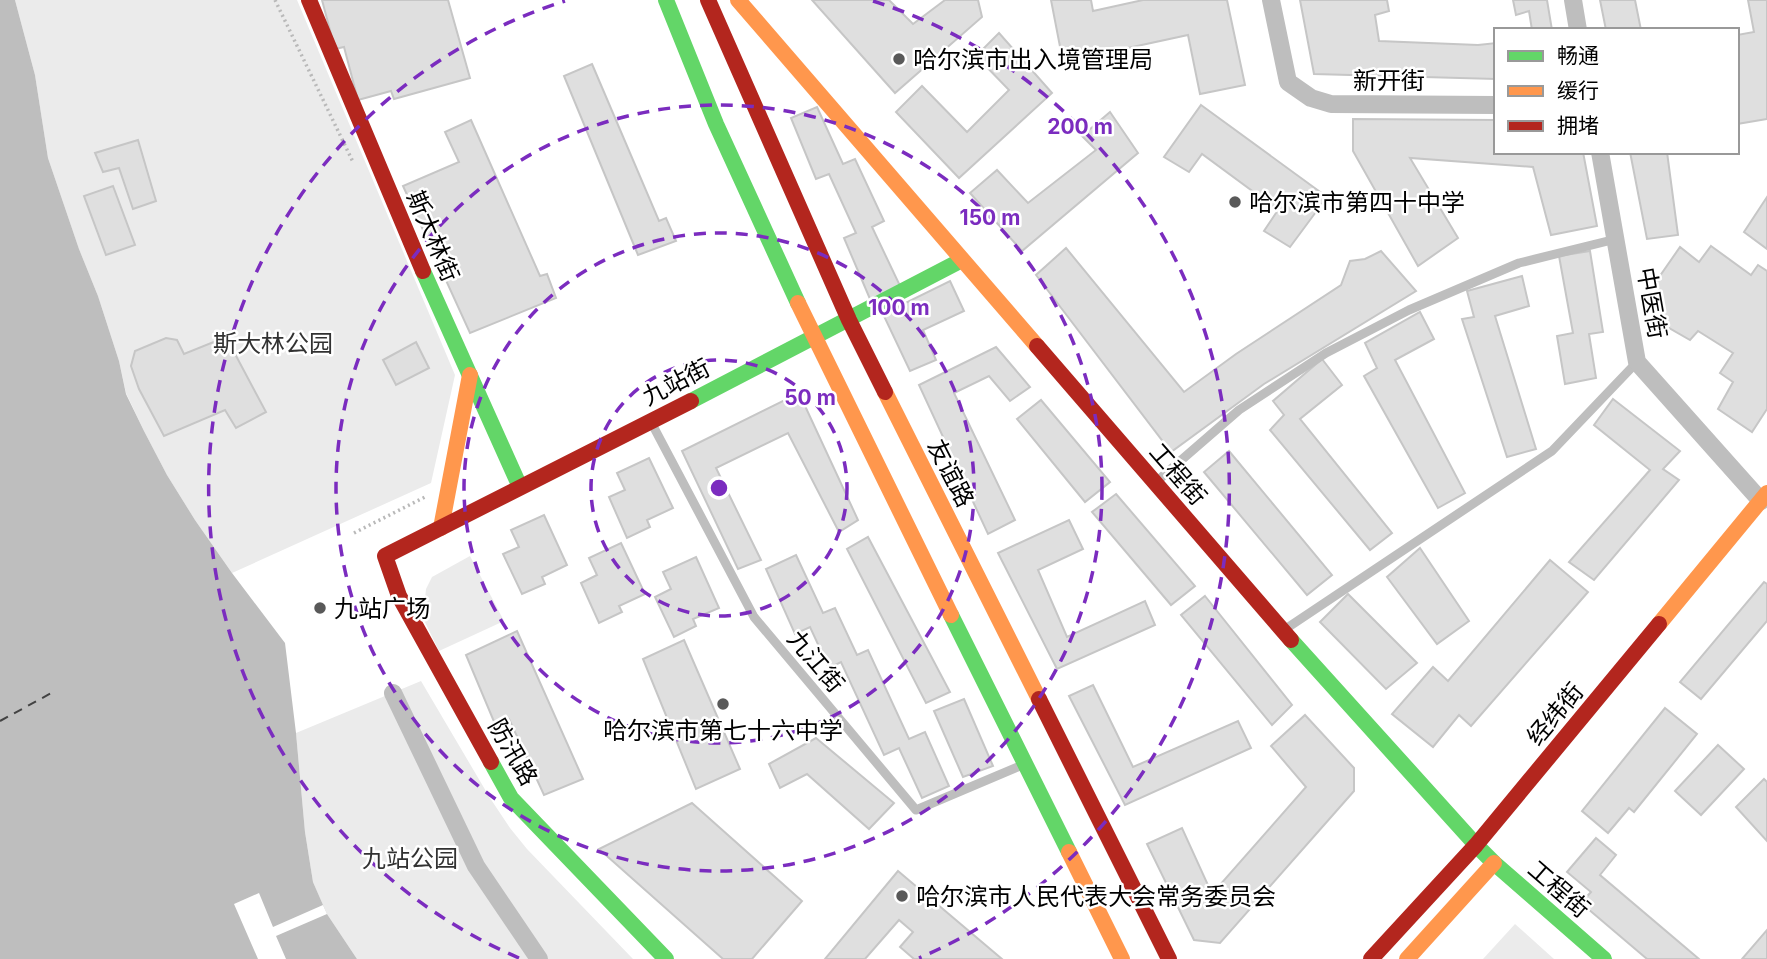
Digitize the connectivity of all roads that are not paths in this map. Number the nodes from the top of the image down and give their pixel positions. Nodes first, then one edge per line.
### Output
1 (309, 0) edge
2 (666, 0) edge
3 (708, 0) edge
4 (737, 0) edge
5 (1271, 0) edge
6 (1573, 0) edge
7 (1578, 28) edge
8 (1494, 105) edge
9 (1600, 154) edge
10 (1616, 239) junction
11 (962, 260) junction
12 (849, 320) junction
13 (814, 338) junction
14 (1637, 362) junction
15 (470, 375) junction
16 (650, 421) junction
17 (1155, 483) junction
18 (520, 487) junction
19 (1765, 500) edge
20 (441, 528) junction
21 (410, 544) joint
22 (1283, 631) junction
23 (393, 693) dead end
24 (1025, 764) junction
25 (1476, 845) junction
26 (1494, 863) junction
27 (538, 959) edge
28 (666, 959) edge
29 (1122, 959) edge
30 (1169, 959) edge
31 (1371, 959) edge
32 (1408, 959) edge
33 (1604, 959) edge

1 - 15 main road, 斯大林街
2 - 13 main road
3 - 12 main road, 友谊路
4 - 11 main road, 工程街
5 - 8 street, 新开街
6 - 7 street
9 - 10 street, 中医街
10 - 14 street, 中医街
10 - 17 lane
11 - 12 main road, 九站街
11 - 17 main road, 工程街
12 - 13 main road, 九站街
12 - 30 main road, 友谊路
13 - 16 main road, 九站街
13 - 24 main road
14 - 19 street, 中医街
14 - 22 lane
15 - 18 main road, 斯大林街
15 - 20 main road
16 - 18 main road, 九站街
16 - 24 lane, 九江街
17 - 22 main road, 工程街
18 - 20 main road, 九站街
19 - 25 main road, 经纬街
20 - 21 main road, 九站街
21 - 28 main road, 防汛路
22 - 25 main road, 工程街
23 - 27 street
24 - 29 main road
25 - 26 main road, 工程街
25 - 31 main road, 经纬街
26 - 32 main road
26 - 33 main road, 工程街

